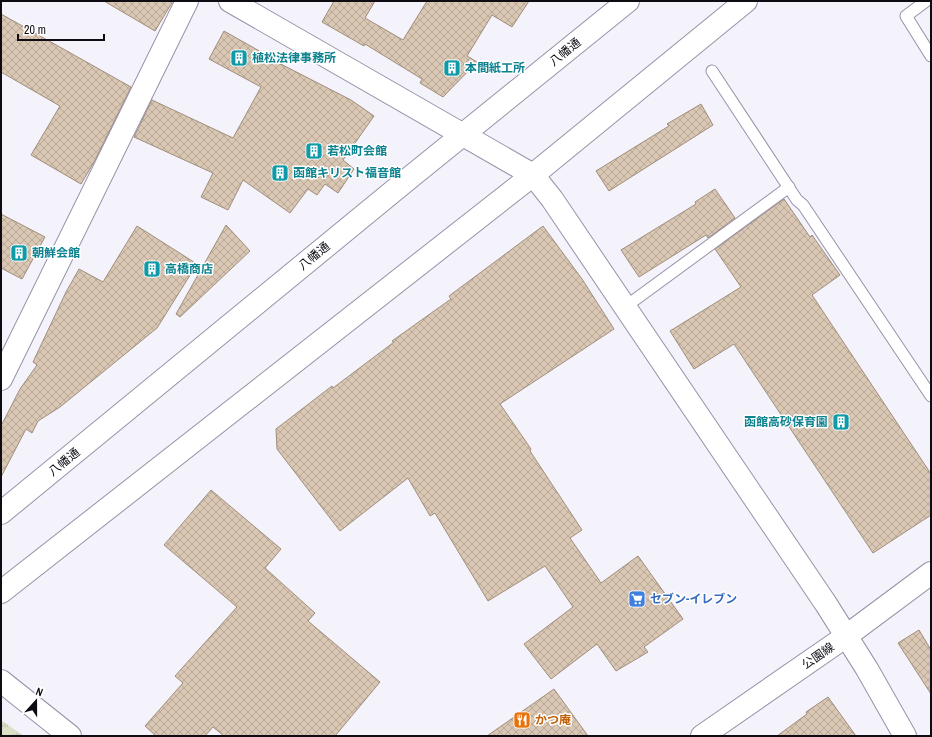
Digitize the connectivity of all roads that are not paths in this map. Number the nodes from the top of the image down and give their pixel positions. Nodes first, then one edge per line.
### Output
1 (187, 1) edge
2 (230, 1) edge
3 (628, 1) edge
4 (746, 1) edge
5 (926, 1) edge
6 (931, 56) edge
7 (712, 71) dead end
8 (462, 135) junction
9 (534, 174) junction
10 (789, 187) junction
11 (625, 307) junction
12 (1, 379) edge
13 (931, 396) edge
14 (1, 513) edge
15 (931, 573) edge
16 (1, 592) edge
17 (845, 637) junction
18 (1, 681) edge
19 (70, 736) edge
20 (702, 736) edge
21 (905, 736) edge

1 - 12 street
2 - 8 street
3 - 8 street, 八幡通
4 - 9 street
5 - 6 lane
7 - 10 lane
8 - 9 street
8 - 14 street, 八幡通
9 - 11 street
9 - 16 street
10 - 11 lane
10 - 13 lane
11 - 17 street
15 - 17 street, 公園線
17 - 20 street, 公園線
17 - 21 street
18 - 19 street

